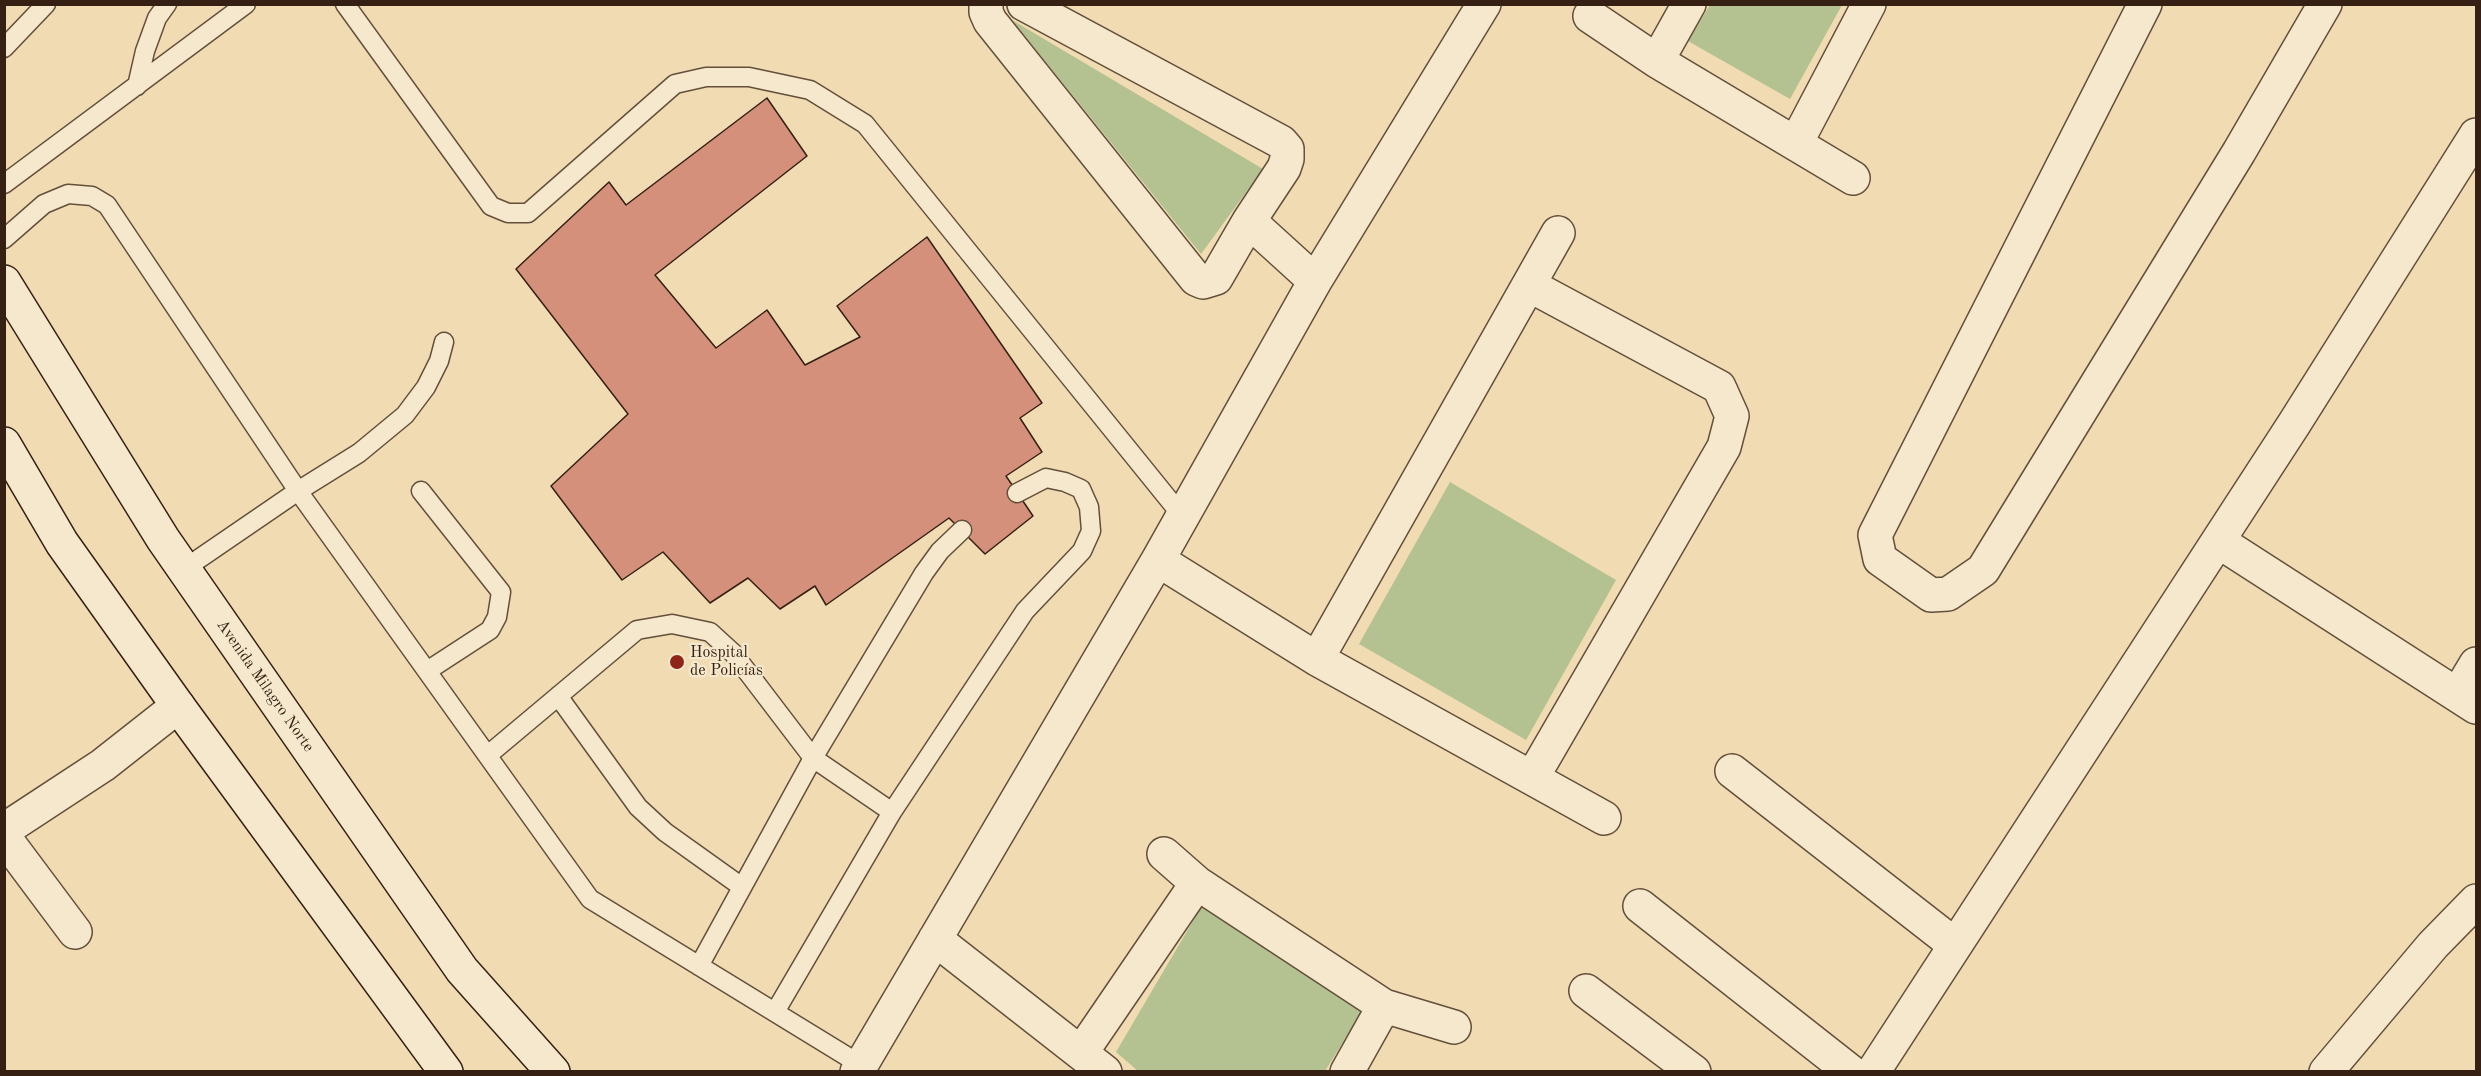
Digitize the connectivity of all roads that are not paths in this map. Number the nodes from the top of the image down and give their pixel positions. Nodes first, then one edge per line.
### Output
1 (46, 4) edge
2 (167, 4) edge
3 (246, 4) edge
4 (345, 4) edge
5 (986, 4) edge
6 (1024, 4) edge
7 (1484, 4) edge
8 (1689, 4) edge
9 (1869, 4) edge
10 (2145, 4) edge
11 (2325, 4) edge
12 (1590, 16) dead end
13 (4, 48) edge
14 (1657, 61) junction
15 (137, 86) junction
16 (2476, 135) edge
17 (1796, 143) junction
18 (2466, 175) edge
19 (1853, 178) dead end
20 (4, 184) edge
21 (1249, 221) junction
22 (8, 228) edge
23 (1558, 233) dead end
24 (1315, 281) junction
25 (4, 282) edge
26 (1529, 285) junction
27 (444, 342) dead end
28 (4, 444) edge
29 (298, 491) junction
30 (421, 491) dead end
31 (1017, 493) dead end
32 (1182, 517) junction
33 (962, 530) dead end
34 (2218, 541) junction
35 (1158, 560) junction
36 (184, 569) junction
37 (1317, 659) junction
38 (2476, 664) edge
39 (427, 670) junction
40 (558, 696) junction
41 (2467, 701) edge
42 (178, 706) junction
43 (488, 756) junction
44 (813, 758) junction
45 (1732, 771) dead end
46 (1532, 778) junction
47 (892, 812) junction
48 (1604, 818) dead end
49 (4, 830) edge
50 (4, 837) edge
51 (1164, 854) dead end
52 (1197, 883) junction
53 (742, 887) junction
54 (2476, 901) edge
55 (1640, 906) dead end
56 (75, 932) dead end
57 (935, 939) junction
58 (1955, 945) junction
59 (699, 966) junction
60 (1586, 991) dead end
61 (1384, 1006) junction
62 (775, 1012) junction
63 (1454, 1028) dead end
64 (1093, 1062) edge
65 (859, 1068) edge
66 (446, 1071) edge
67 (553, 1071) edge
68 (1347, 1071) edge
69 (1694, 1071) edge
70 (1851, 1071) edge
71 (1873, 1071) edge
72 (2326, 1071) edge

1 - 13 lane
2 - 15 lane
3 - 15 lane
4 - 32 lane
5 - 21 street
6 - 21 street
7 - 24 street
8 - 14 street
9 - 17 street
10 - 11 street
12 - 14 street
14 - 17 street
15 - 20 lane
16 - 18 street
17 - 19 street
18 - 34 street
21 - 24 street
22 - 29 lane
23 - 26 street
24 - 32 street
25 - 36 street, Avenida Milagro Norte
26 - 37 street
26 - 46 street
27 - 29 lane
28 - 42 street
29 - 36 lane
29 - 39 lane
30 - 39 lane
31 - 47 lane
32 - 35 street
33 - 44 lane
34 - 41 street
34 - 58 street
35 - 37 street
35 - 57 street
36 - 67 street, Avenida Milagro Norte
37 - 46 street
38 - 41 street
39 - 43 lane
40 - 43 lane
40 - 44 lane
40 - 53 lane
42 - 49 street
42 - 66 street
43 - 59 lane
44 - 47 lane
44 - 53 lane
45 - 58 street
46 - 48 street
47 - 62 lane
50 - 56 street
51 - 52 street
52 - 61 street
52 - 64 street
53 - 59 lane
54 - 72 street
55 - 70 street
57 - 64 street
57 - 65 street
58 - 71 street
59 - 62 lane
60 - 69 street
61 - 63 street
61 - 68 street
62 - 65 lane

